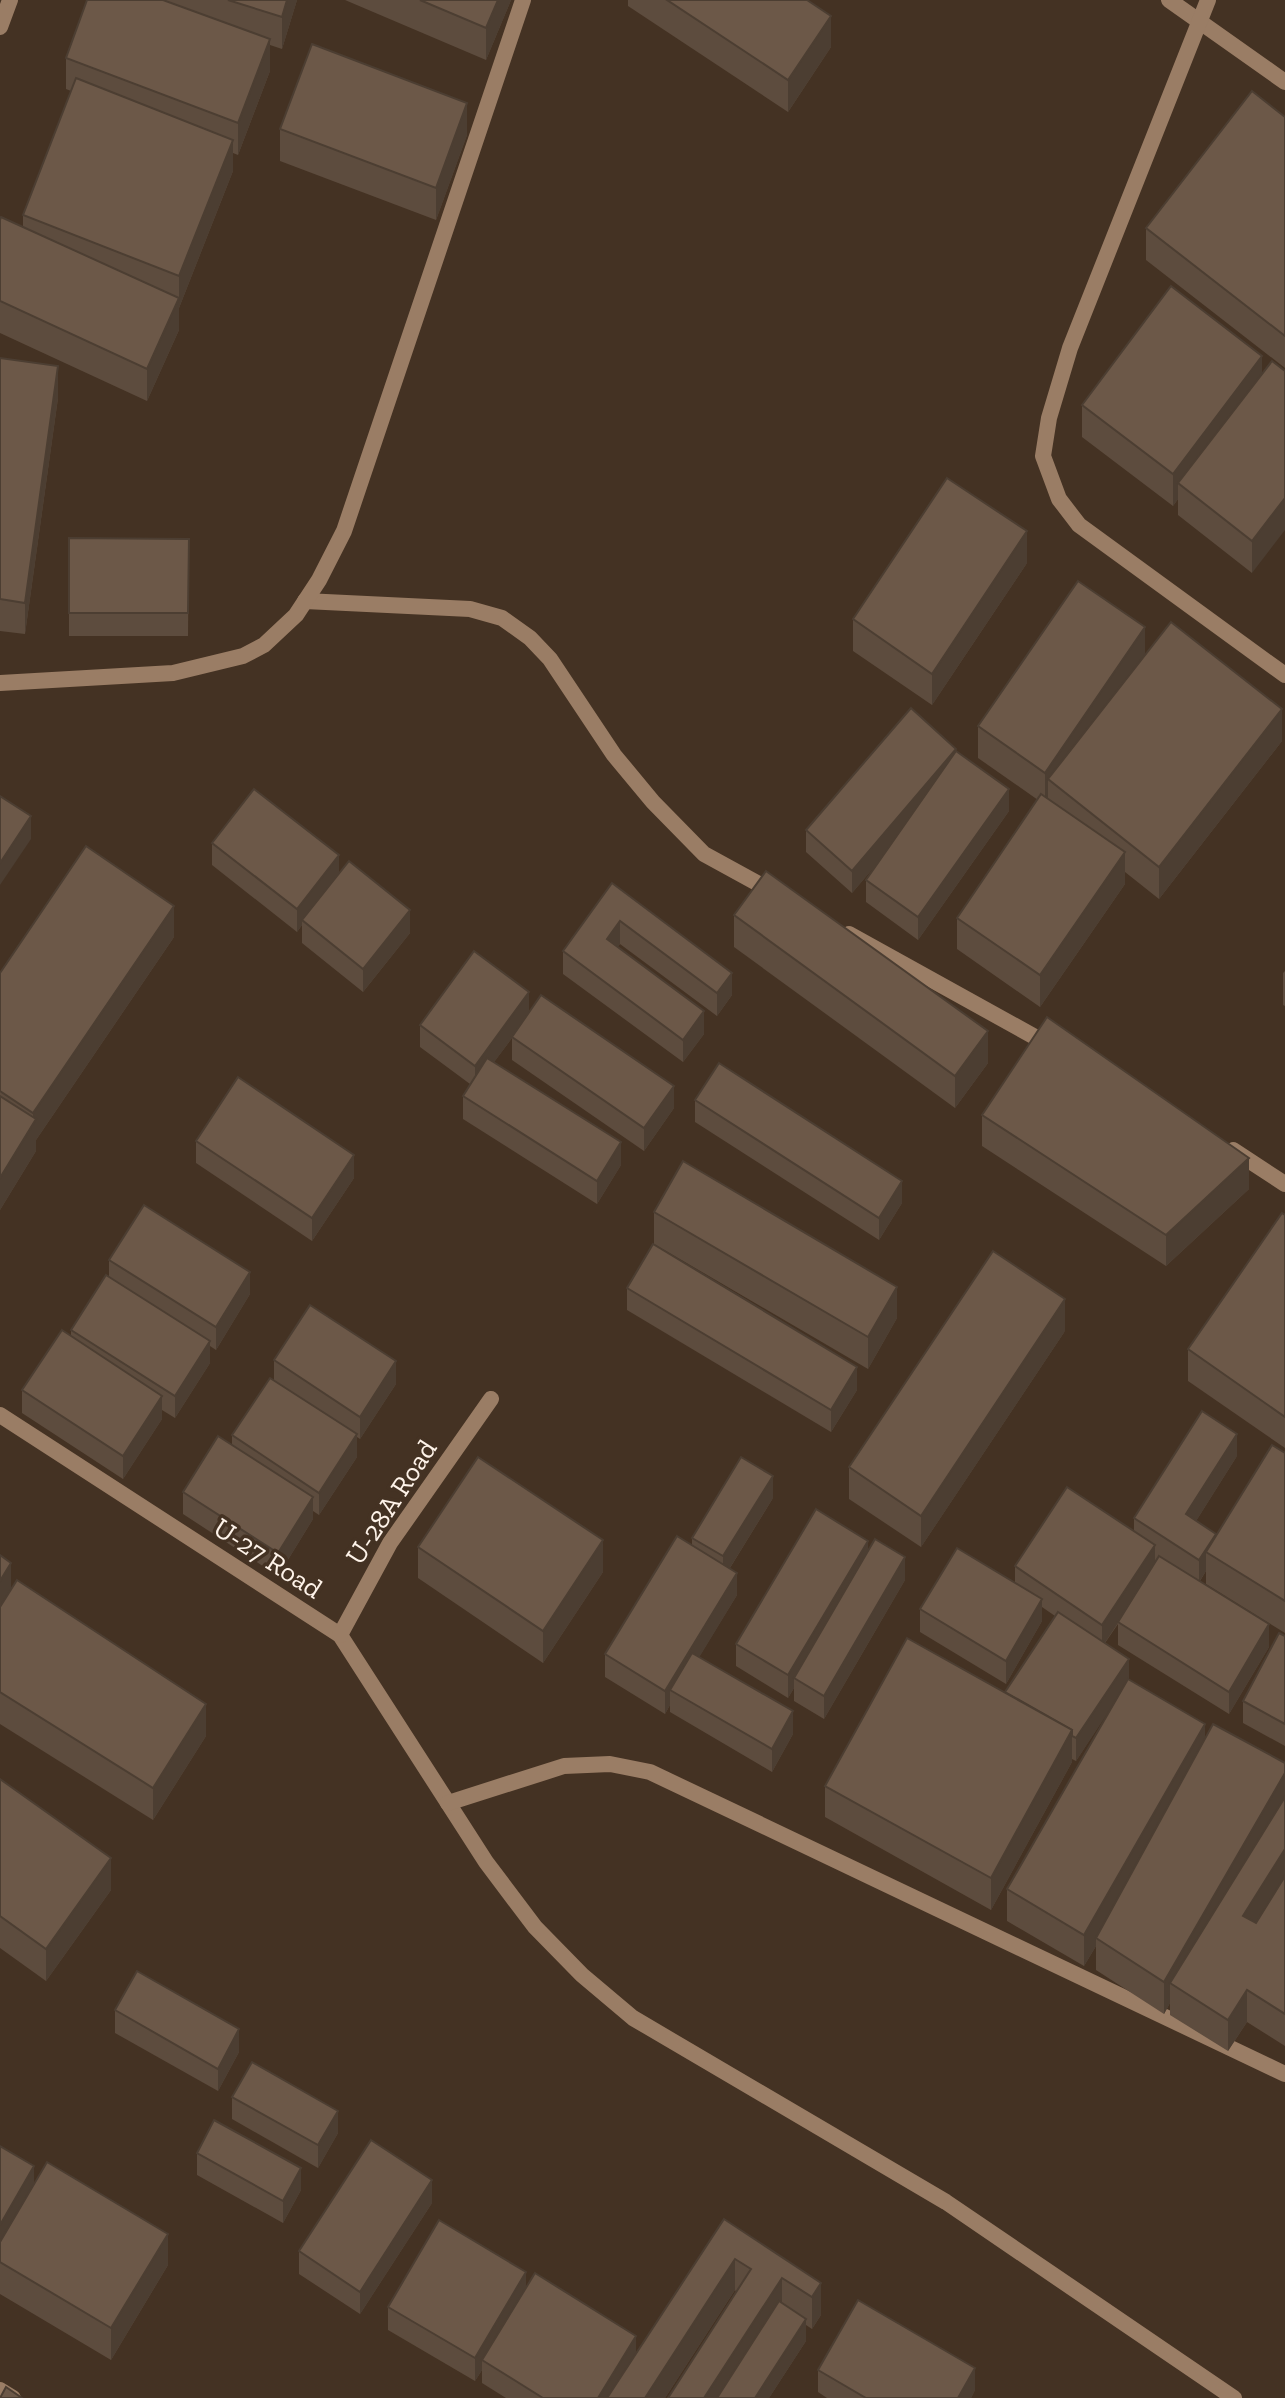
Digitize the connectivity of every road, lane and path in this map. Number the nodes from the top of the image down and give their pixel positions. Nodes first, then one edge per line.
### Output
1 (10, 0) edge
2 (523, 0) edge
3 (1169, 0) edge
4 (1208, 0) edge
5 (1200, 22) junction
6 (0, 27) edge
7 (1285, 82) edge
8 (305, 601) junction
9 (1285, 675) edge
10 (0, 683) edge
11 (787, 900) edge
12 (828, 923) edge
13 (1064, 1053) edge
14 (1213, 1138) edge
15 (1285, 1184) edge
16 (491, 1399) dead end
17 (0, 1415) edge
18 (340, 1635) junction
19 (448, 1803) junction
20 (1285, 2074) edge
21 (0, 2390) edge
22 (13, 2398) edge
23 (1234, 2398) edge

1 - 6 street
2 - 8 street
3 - 5 street
4 - 5 street
5 - 7 street
5 - 9 street
8 - 10 street
8 - 11 street
12 - 13 street
14 - 15 street
16 - 18 street, U-28A Road
17 - 18 street, U-27 Road
18 - 19 street, U-27 Road
19 - 20 street
19 - 23 street, U-27 Road
21 - 22 street

